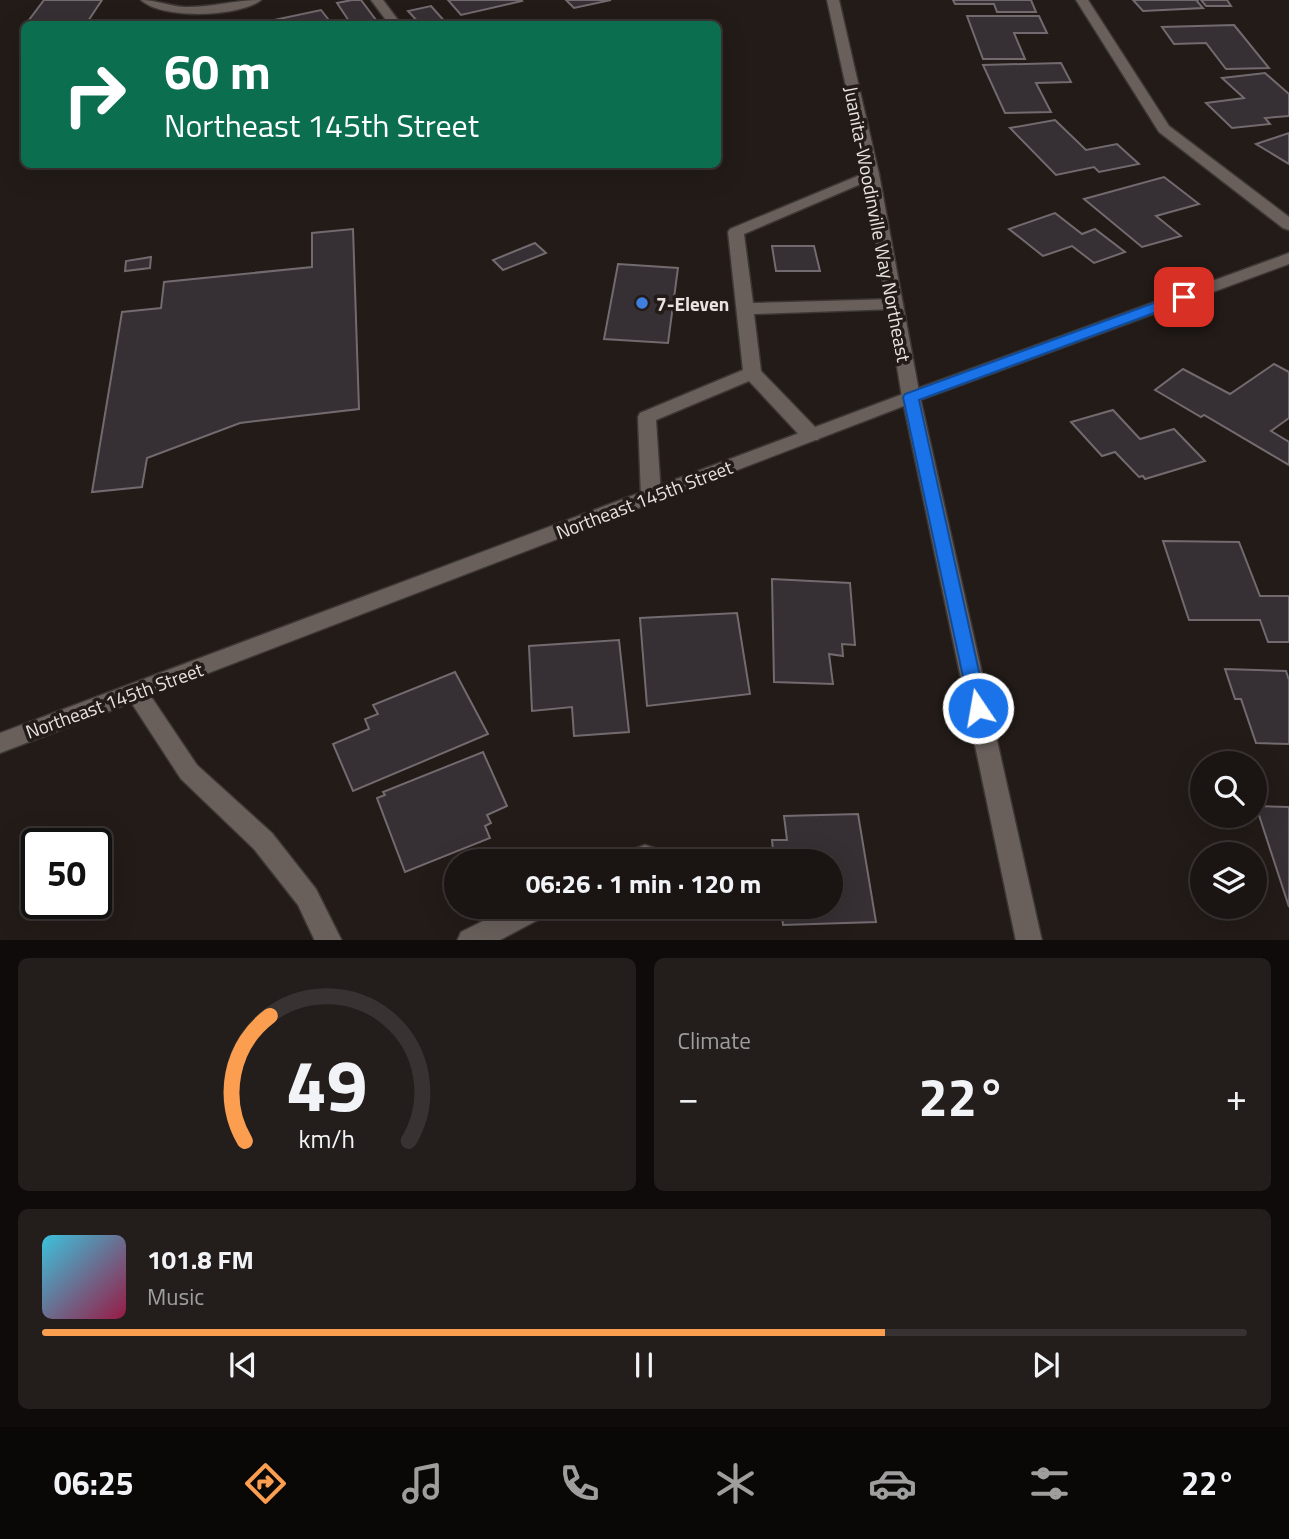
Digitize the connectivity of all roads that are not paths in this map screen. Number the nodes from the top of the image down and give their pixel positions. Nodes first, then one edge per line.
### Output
1 (147, 0) edge
2 (255, 0) edge
3 (377, 0) edge
4 (833, 0) edge
5 (1083, 0) edge
6 (394, 21) edge
7 (872, 174) junction
8 (1289, 225) edge
9 (1289, 258) edge
10 (895, 304) junction
11 (745, 309) junction
12 (752, 373) junction
13 (911, 397) junction
14 (811, 435) junction
15 (651, 496) junction
16 (136, 693) junction
17 (0, 743) edge
18 (513, 919) edge
19 (329, 940) edge
20 (470, 940) edge
21 (1029, 940) edge

1 - 2 street
3 - 6 street
4 - 7 street, Juanita-Woodinville Way Northeast
5 - 8 street
7 - 10 street, Juanita-Woodinville Way Northeast
7 - 11 street
9 - 13 street, Northeast 145th Street
10 - 11 street
10 - 13 street, Juanita-Woodinville Way Northeast
11 - 12 street
12 - 14 street
12 - 15 street
13 - 14 street, Northeast 145th Street
13 - 21 street, Juanita-Woodinville Way Northeast
14 - 15 street, Northeast 145th Street
15 - 16 street, Northeast 145th Street
16 - 17 street, Northeast 145th Street
16 - 19 street
18 - 20 street

